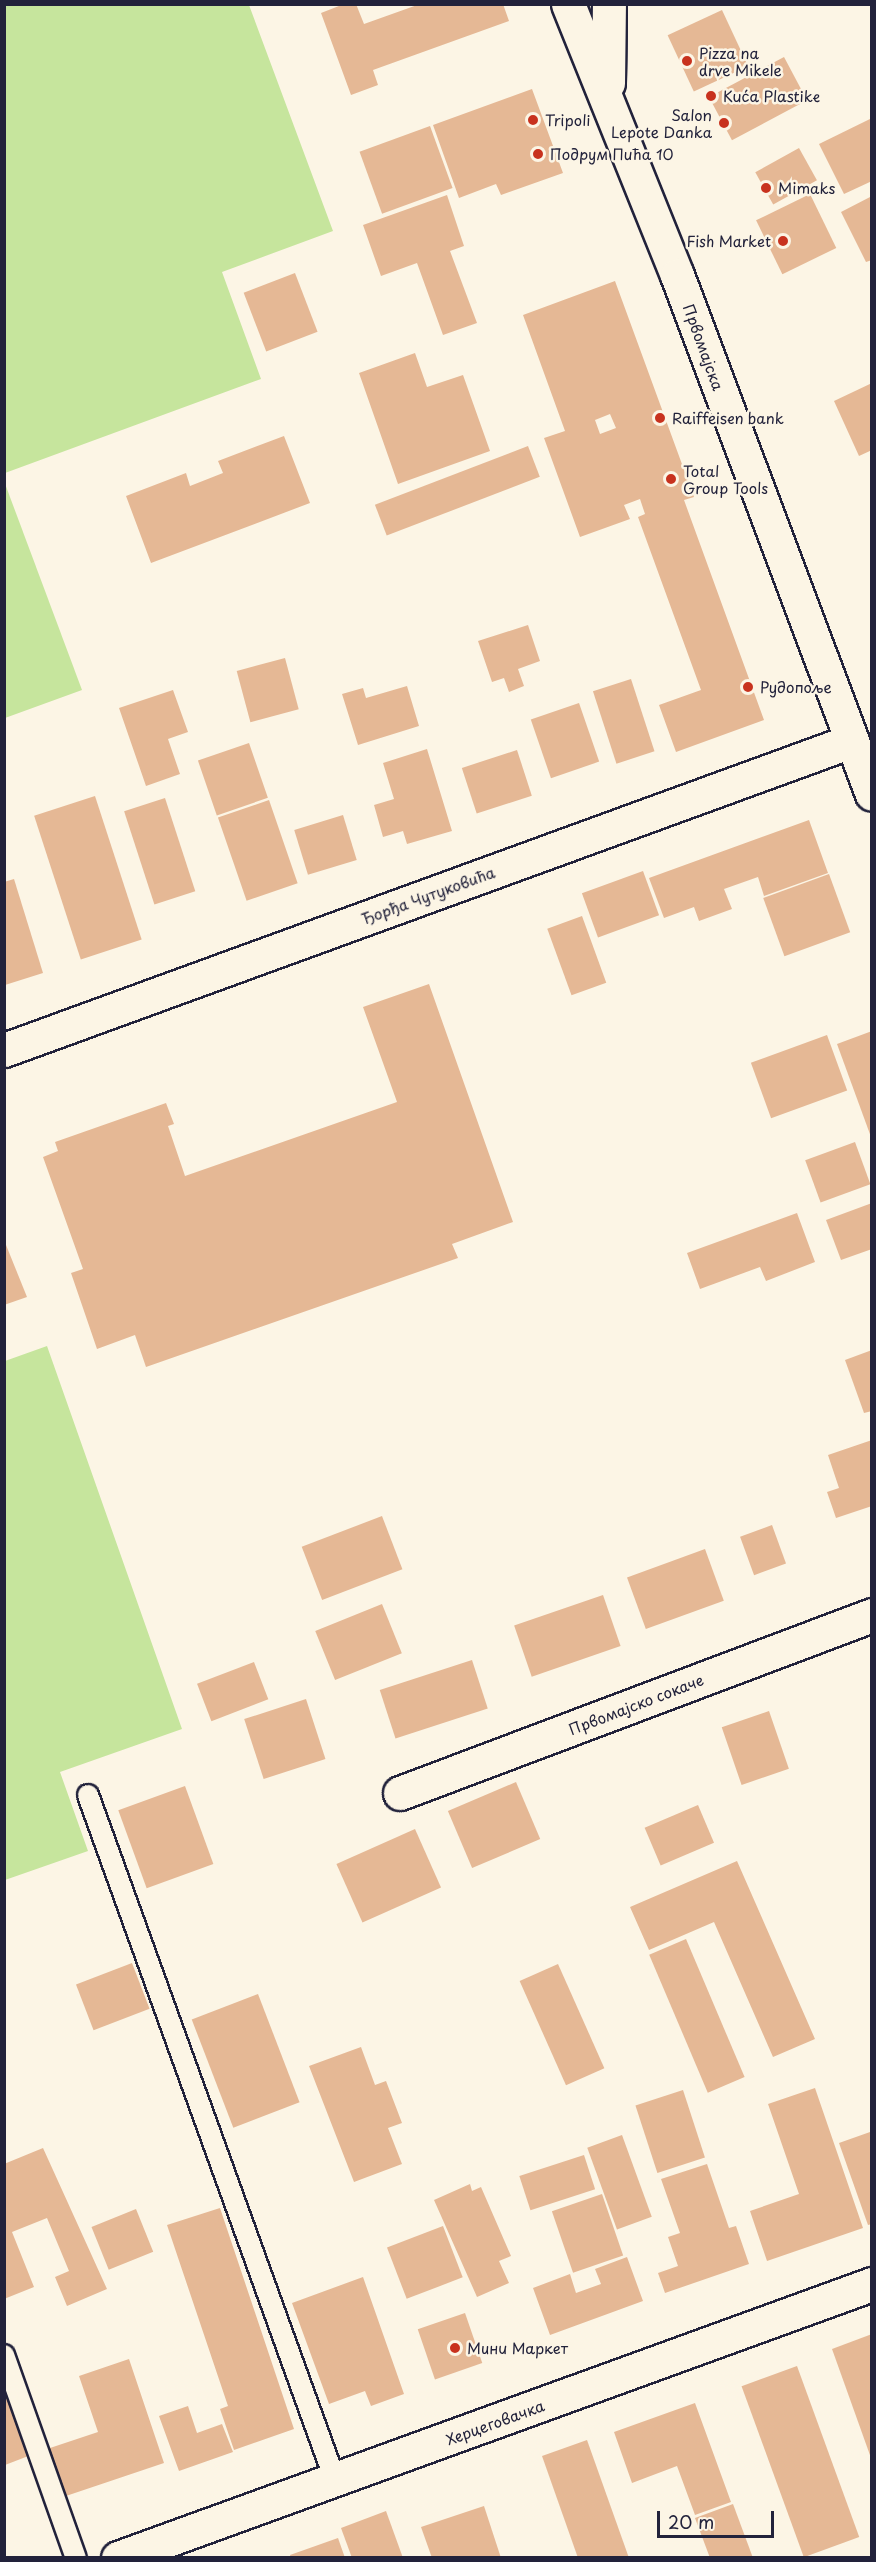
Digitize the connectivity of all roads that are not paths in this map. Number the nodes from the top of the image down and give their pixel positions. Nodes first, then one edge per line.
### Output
1 (568, 4) edge
2 (609, 4) edge
3 (609, 103) junction
4 (851, 741) junction
5 (872, 794) edge
6 (4, 1050) edge
7 (872, 1615) edge
8 (400, 1793) dead end
9 (88, 1795) dead end
10 (872, 2284) edge
11 (4, 2355) edge
12 (335, 2480) junction
13 (76, 2558) edge
14 (118, 2558) edge

1 - 3 street, Првомајска
2 - 3 street
3 - 4 street, Првомајска
4 - 5 street, Првомајска
4 - 6 street, Ђорђа Чутуковића
7 - 8 street, Првомајско сокаче
9 - 12 lane
10 - 12 street, Херцеговачка
11 - 13 lane
12 - 14 street, Херцеговачка

